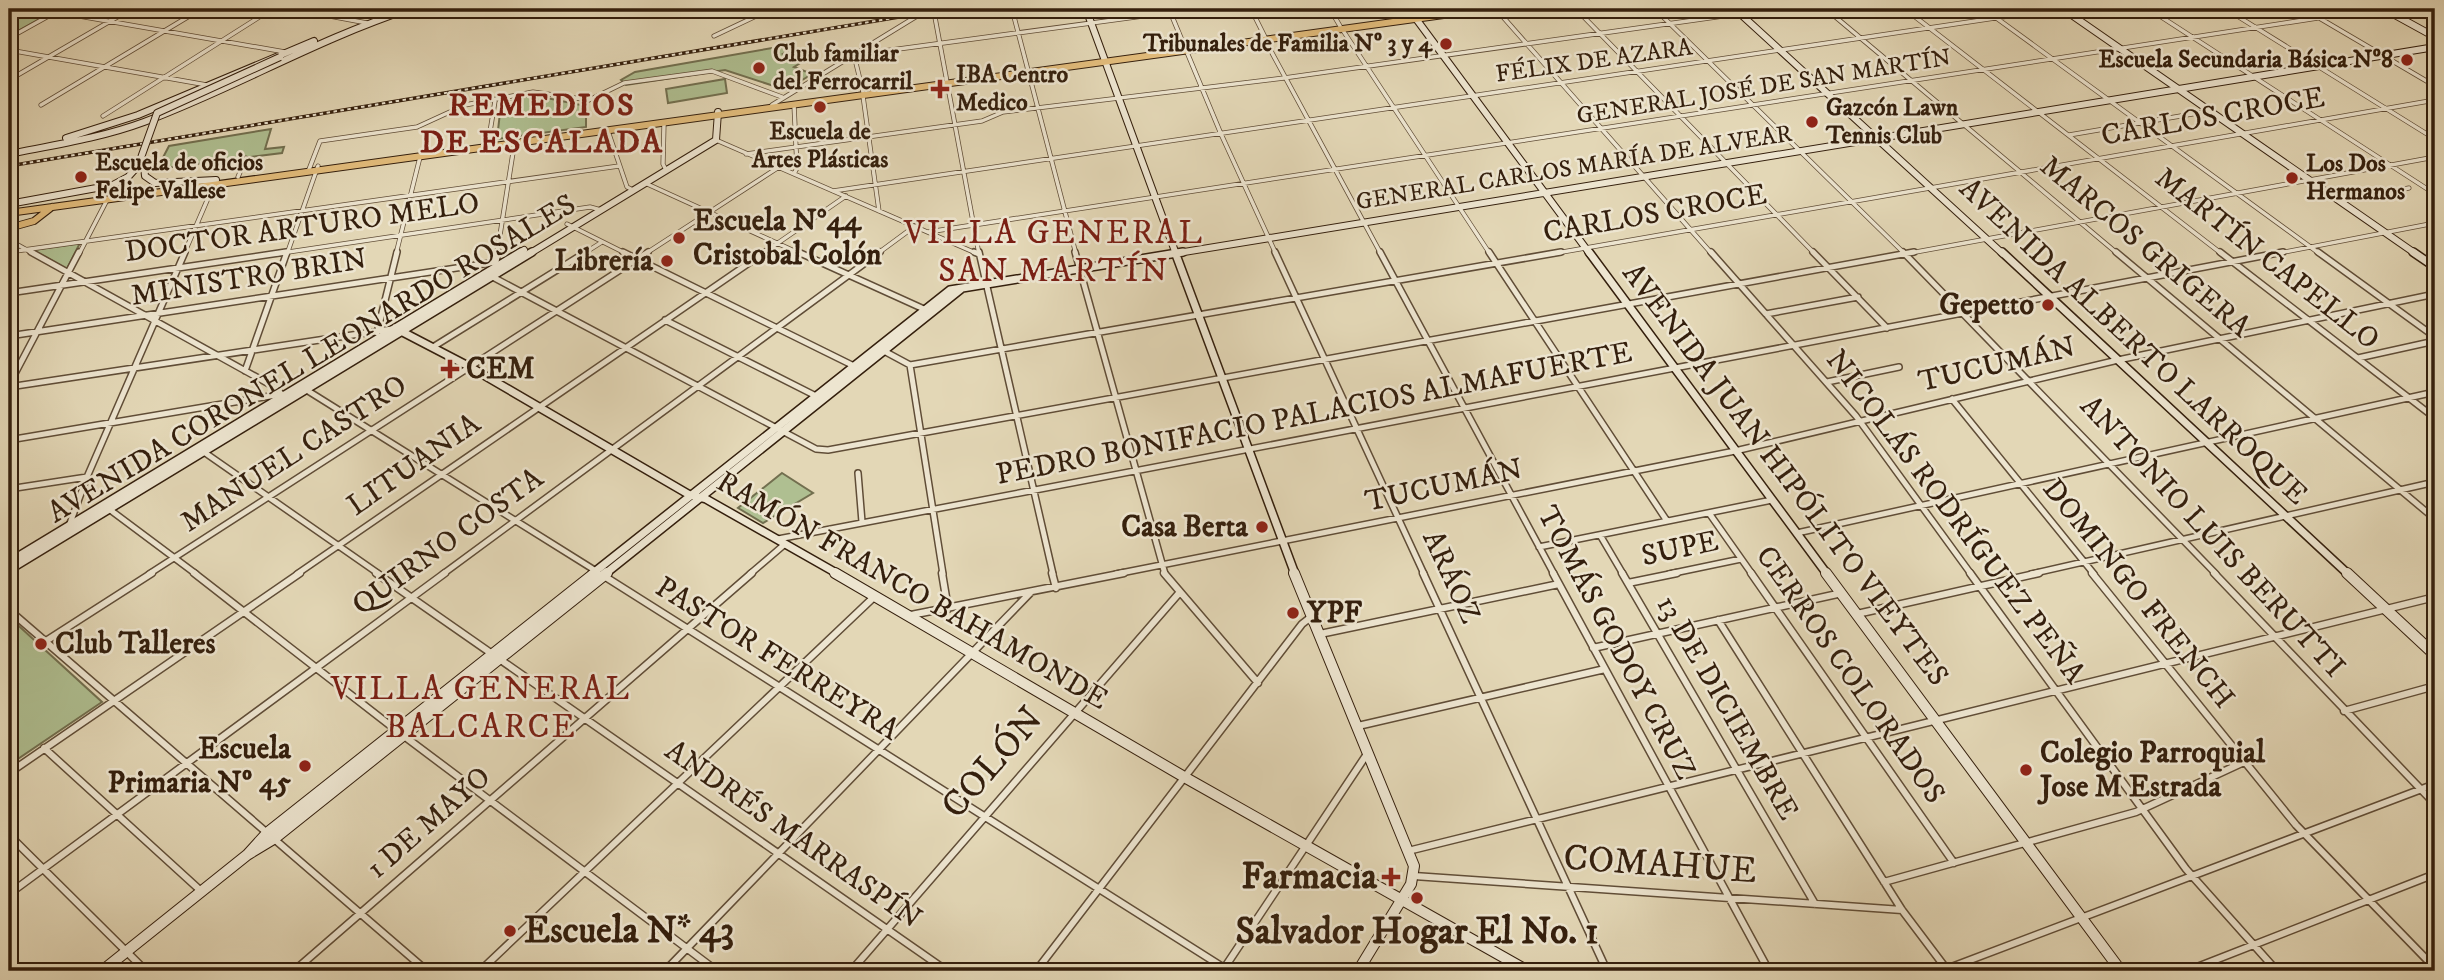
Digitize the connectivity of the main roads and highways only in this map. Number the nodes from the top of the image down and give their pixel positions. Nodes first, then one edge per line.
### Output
1 (1464, 9) edge
2 (1487, 9) edge
3 (1415, 17) junction
4 (863, 94) junction
5 (718, 114) junction
6 (515, 142) junction
7 (420, 155) junction
8 (313, 169) junction
9 (215, 183) junction
10 (55, 205) junction
11 (9, 209) edge
12 (9, 228) edge

1 - 3 main road
2 - 3 main road
3 - 4 main road
4 - 5 main road
4 - 5 main road
5 - 6 main road
5 - 6 main road
6 - 7 main road
6 - 7 main road
7 - 8 main road
8 - 9 main road
8 - 9 main road
9 - 10 main road
9 - 10 main road
10 - 11 main road
10 - 12 main road

